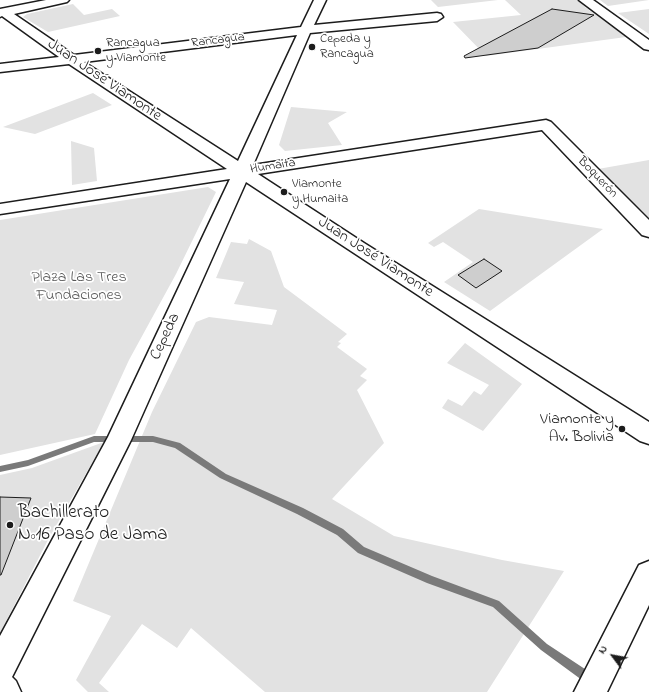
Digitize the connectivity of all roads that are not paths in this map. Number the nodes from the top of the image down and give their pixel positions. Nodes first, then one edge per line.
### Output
1 (63, 0) edge
2 (320, 0) edge
3 (585, 0) edge
4 (2, 12) edge
5 (437, 17) dead end
6 (305, 30) junction
7 (649, 46) edge
8 (70, 60) junction
9 (0, 68) edge
10 (546, 125) joint
11 (242, 172) junction
12 (0, 209) edge
13 (649, 231) edge
14 (649, 434) edge
15 (649, 575) edge
16 (0, 668) edge
17 (0, 688) edge
18 (4, 692) edge
19 (590, 692) edge

1 - 4 street
2 - 6 street, Cepeda
3 - 7 street
4 - 8 street, Juan José Viamonte
5 - 6 street, Rancagua
6 - 8 street, Rancagua
6 - 11 street, Cepeda
8 - 9 street, Rancagua
8 - 11 street, Juan José Viamonte
10 - 11 street, Humaita
10 - 13 street, Boquerón
11 - 12 street, Humaita
11 - 14 street, Juan José Viamonte
11 - 16 street, Cepeda
15 - 19 street
17 - 18 street

